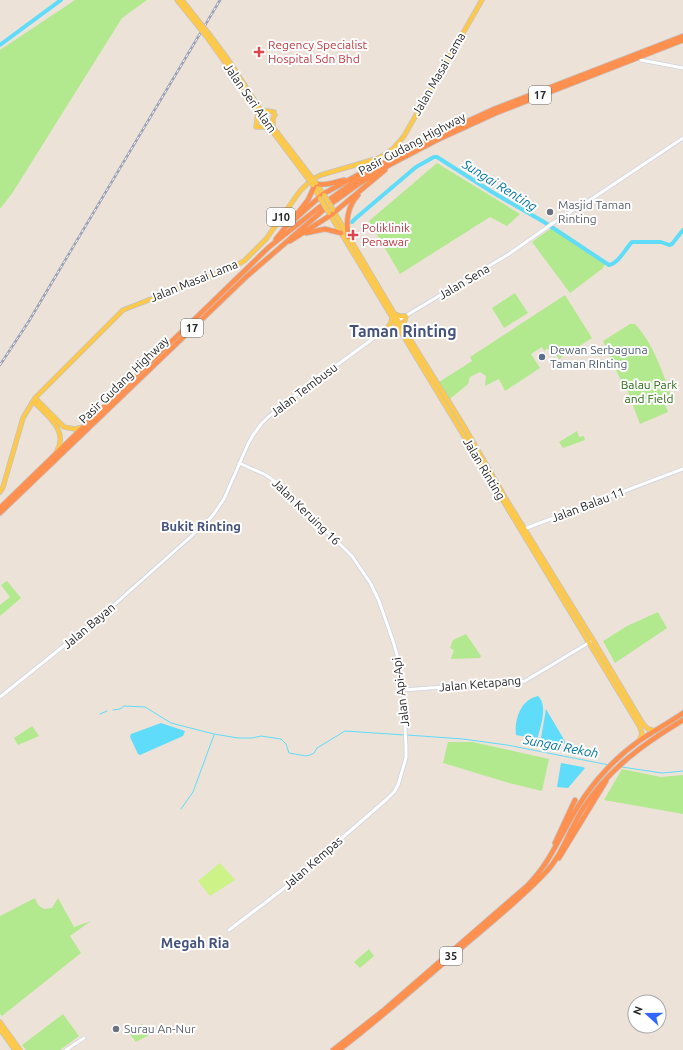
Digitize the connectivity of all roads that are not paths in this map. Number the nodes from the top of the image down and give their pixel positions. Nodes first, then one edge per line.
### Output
1 (177, 0) edge
2 (182, 0) edge
3 (482, 0) edge
4 (199, 25) junction
5 (683, 36) edge
6 (683, 40) edge
7 (639, 57) junction
8 (683, 68) edge
9 (259, 111) junction
10 (272, 128) junction
11 (683, 138) edge
12 (387, 161) junction
13 (397, 161) junction
14 (354, 176) junction
15 (369, 184) junction
16 (315, 185) junction
17 (322, 196) junction
18 (332, 213) junction
19 (287, 226) junction
20 (341, 233) junction
21 (348, 237) junction
22 (294, 238) junction
23 (269, 247) junction
24 (278, 249) junction
25 (393, 315) junction
26 (406, 316) junction
27 (397, 321) junction
28 (388, 327) junction
29 (402, 329) junction
30 (34, 399) junction
31 (28, 408) junction
32 (41, 410) junction
33 (85, 426) junction
34 (55, 455) junction
35 (239, 463) junction
36 (683, 469) edge
37 (0, 492) edge
38 (0, 508) edge
39 (0, 513) edge
40 (523, 530) junction
41 (176, 551) joint
42 (364, 572) joint
43 (593, 640) junction
44 (589, 643) junction
45 (403, 690) junction
46 (0, 697) edge
47 (683, 713) edge
48 (683, 721) edge
49 (656, 732) junction
50 (639, 741) junction
51 (610, 774) junction
52 (394, 792) joint
53 (575, 800) dead end
54 (555, 855) junction
55 (547, 871) junction
56 (527, 886) junction
57 (229, 930) dead end
58 (0, 1022) edge
59 (0, 1028) edge
60 (84, 1038) dead end
61 (15, 1050) edge
62 (20, 1050) edge
63 (66, 1050) edge
64 (333, 1050) edge
65 (339, 1050) edge

1 - 4 main road, Jalan Seri Alam
2 - 4 main road, Jalan Seri Alam
3 - 30 main road, Jalan Masai Lama / J10
4 - 9 main road, Jalan Seri Alam, bridge
5 - 12 highway, Pasir Gudang Highway / 17
6 - 7 highway, Pasir Gudang Highway / 17
7 - 8 street
7 - 13 highway, Pasir Gudang Highway / 17
9 - 10 main road, Jalan Seri Alam
9 - 10 main road
9 - 10 main road
10 - 16 main road, Jalan Seri Alam, bridge
11 - 26 street, Jalan Sena
12 - 14 highway
12 - 23 highway, Pasir Gudang Highway / 17
13 - 15 highway
13 - 24 highway, Pasir Gudang Highway / 17
14 - 16 highway
14 - 17 highway
15 - 18 highway
15 - 21 highway
16 - 17 main road, Jalan Seri Alam
16 - 19 highway
17 - 18 main road, Jalan Rinting, bridge
17 - 19 highway
18 - 20 main road, Jalan Rinting
18 - 21 main road, Jalan Rinting
18 - 22 highway
19 - 23 highway
20 - 22 highway
20 - 25 main road, Jalan Rinting
21 - 25 main road, Jalan Rinting
22 - 24 highway
23 - 33 highway, Pasir Gudang Highway / 17
24 - 39 highway, Pasir Gudang Highway / 17
25 - 26 main road
25 - 27 main road, Jalan Rinting
25 - 28 main road
26 - 27 street, Jalan Sena
26 - 29 main road
27 - 28 street, Jalan Tembusu
27 - 29 main road, Jalan Rinting
28 - 29 main road
28 - 35 street, Jalan Tembusu
29 - 40 main road, Jalan Rinting
30 - 31 main road, Jalan Masai Lama / J10
30 - 32 main road
30 - 33 main road
31 - 32 main road
31 - 37 main road, Jalan Masai Lama / J10
32 - 34 main road
33 - 34 highway, Pasir Gudang Highway / 17
34 - 38 highway, Pasir Gudang Highway / 17
35 - 41 street, Jalan Tembusu
35 - 42 street, Jalan Keruing 16
36 - 40 street, Jalan Balau 11
40 - 43 main road, Jalan Rinting
40 - 44 main road, Jalan Rinting
41 - 46 street, Jalan Bayan
42 - 45 street, Jalan Api-Api
43 - 44 street, Jalan Ketapang
43 - 49 main road, Jalan Rinting
44 - 45 street, Jalan Ketapang
44 - 50 main road, Jalan Rinting
45 - 52 street, Jalan Api-Api
47 - 49 highway, 35
48 - 51 highway, 35
49 - 50 highway, 35
50 - 54 highway, 35
51 - 54 highway, 35
51 - 55 highway
52 - 57 street, Jalan Kempas
53 - 56 highway
54 - 55 highway, 35
54 - 56 highway, 35
55 - 65 highway, 35
56 - 64 highway, 35
58 - 62 main road
59 - 61 main road
60 - 63 street

